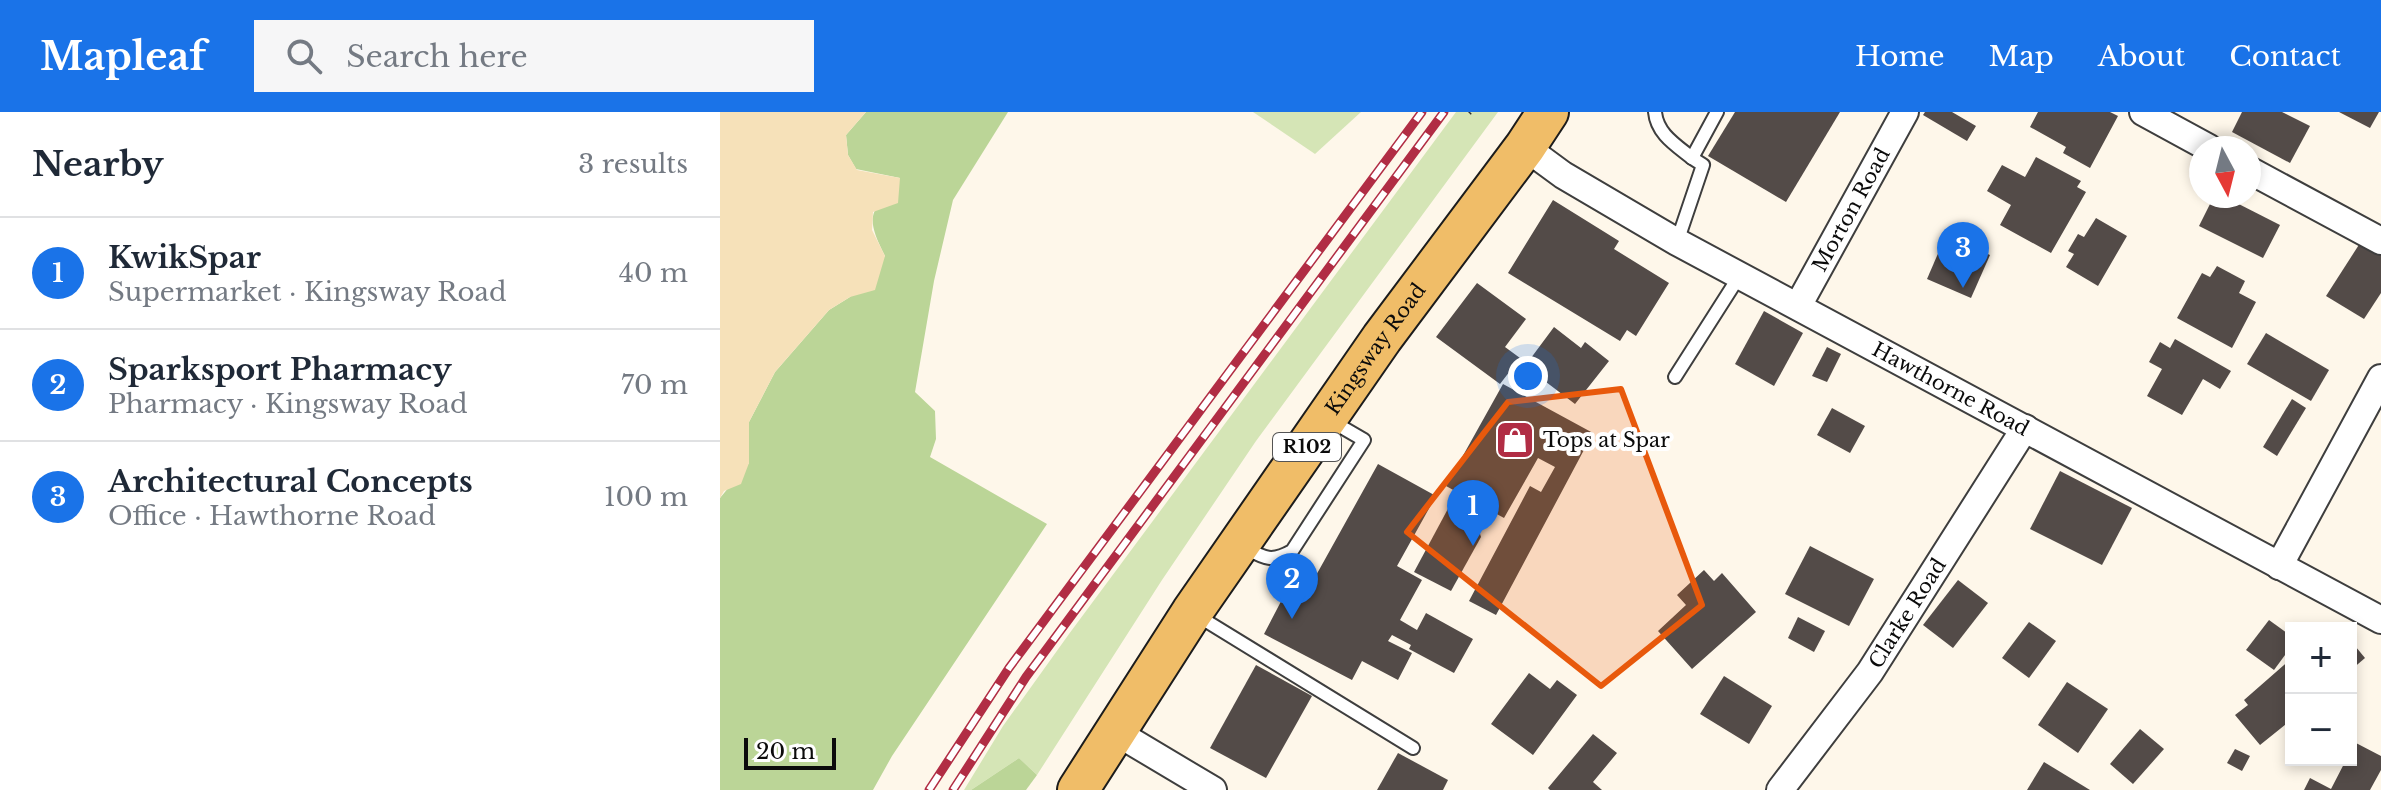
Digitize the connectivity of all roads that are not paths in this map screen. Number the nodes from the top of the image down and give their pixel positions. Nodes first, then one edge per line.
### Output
1 (1548, 112) edge
2 (1655, 112) edge
3 (1717, 112) edge
4 (1905, 112) edge
5 (2143, 112) edge
6 (2189, 137) edge
7 (1525, 147) junction
8 (1692, 158) junction
9 (2261, 176) edge
10 (2381, 241) edge
11 (1677, 242) junction
12 (1740, 275) junction
13 (1798, 306) junction
14 (1675, 377) dead end
15 (2381, 378) edge
16 (2025, 428) junction
17 (2279, 566) junction
18 (1192, 612) junction
19 (2381, 620) edge
20 (1114, 731) junction
21 (1413, 748) dead end
22 (1078, 790) edge
23 (1213, 790) edge
24 (1780, 790) edge

1 - 7 main road, Kingsway Road / R102
2 - 8 lane
3 - 8 lane
4 - 13 street, Morton Road
5 - 6 street
7 - 11 street, Hawthorne Road
7 - 18 main road, Kingsway Road / R102
8 - 11 lane
9 - 10 street
11 - 12 street, Hawthorne Road
12 - 13 street, Hawthorne Road
12 - 14 lane
13 - 16 street, Hawthorne Road
15 - 17 street
16 - 17 street, Hawthorne Road
16 - 24 street, Clarke Road
17 - 19 street, Hawthorne Road
18 - 20 main road, Kingsway Road / R102
18 - 21 lane
20 - 22 main road, Kingsway Road / R102
20 - 23 street

